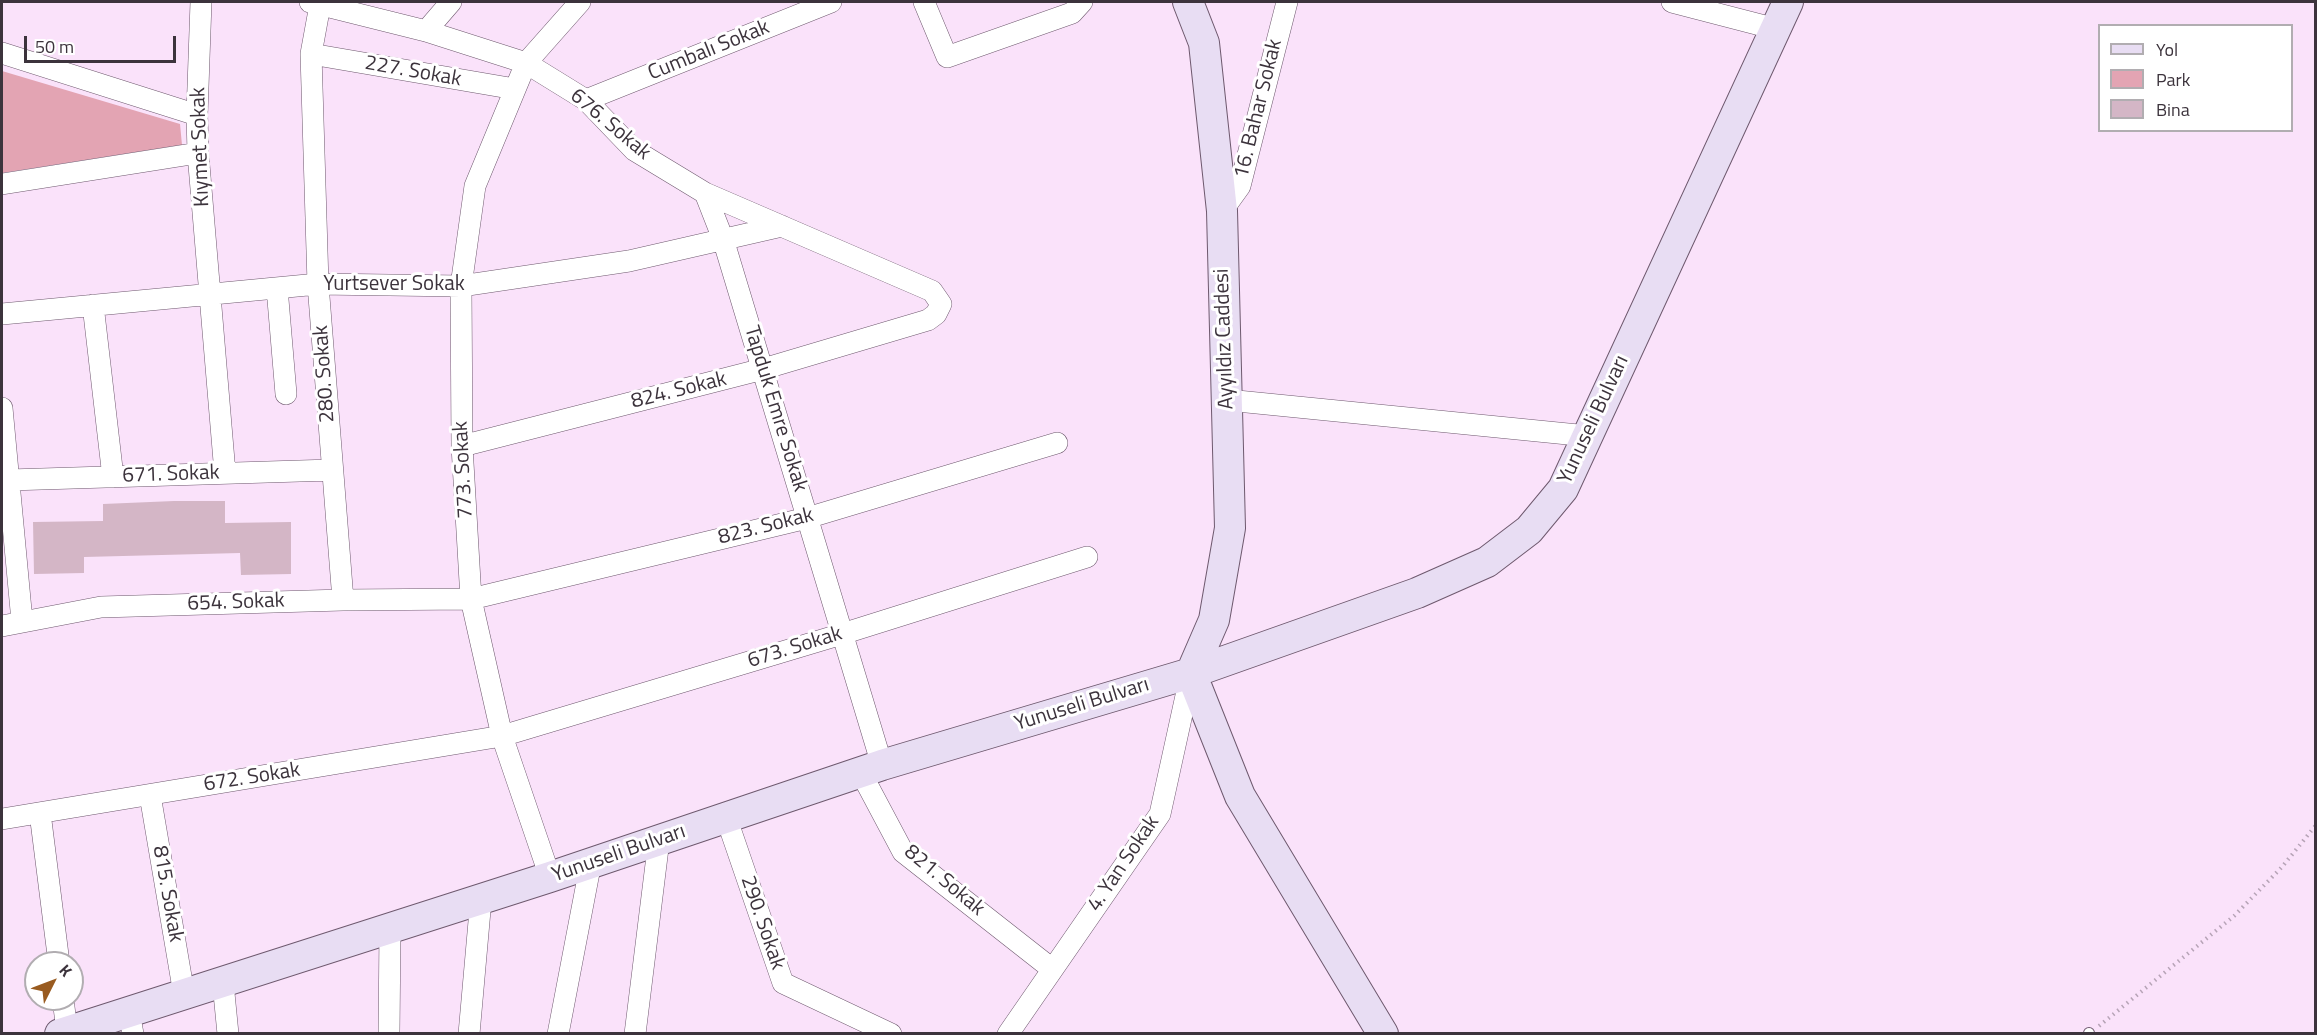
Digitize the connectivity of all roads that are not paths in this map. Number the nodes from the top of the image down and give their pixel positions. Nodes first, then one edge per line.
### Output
1 (201, 2) edge
2 (452, 2) edge
3 (580, 2) edge
4 (831, 2) edge
5 (924, 2) edge
6 (1082, 2) edge
7 (1188, 2) edge
8 (1287, 2) edge
9 (1672, 2) edge
10 (1788, 2) edge
11 (318, 3) edge
12 (1776, 29) junction
13 (426, 32) junction
14 (2, 53) edge
15 (311, 54) junction
16 (526, 63) junction
17 (515, 89) junction
18 (586, 100) junction
19 (197, 115) junction
20 (198, 153) junction
21 (2, 184) edge
22 (705, 193) junction
23 (1222, 211) junction
24 (782, 225) junction
25 (723, 239) junction
26 (318, 284) junction
27 (461, 286) junction
28 (277, 288) junction
29 (210, 293) junction
30 (93, 305) junction
31 (2, 314) edge
32 (928, 320) joint
33 (763, 369) junction
34 (286, 394) dead end
35 (1227, 400) junction
36 (2, 408) edge
37 (1588, 436) junction
38 (1057, 443) dead end
39 (462, 446) junction
40 (332, 470) junction
41 (225, 473) junction
42 (113, 477) junction
43 (9, 480) junction
44 (807, 518) junction
45 (1087, 557) dead end
46 (471, 599) junction
47 (343, 600) junction
48 (12, 624) edge
49 (842, 634) junction
50 (1191, 673) junction
51 (502, 736) junction
52 (871, 769) junction
53 (150, 795) junction
54 (40, 813) junction
55 (726, 818) junction
56 (2, 819) edge
57 (659, 840) junction
58 (591, 862) junction
59 (550, 877) junction
60 (481, 899) junction
61 (390, 929) junction
62 (57, 951) edge
63 (1052, 969) junction
64 (223, 983) junction
65 (184, 994) junction
66 (63, 1011) edge
67 (131, 1023) edge
68 (64, 1032) edge
69 (228, 1034) edge
70 (389, 1034) edge
71 (469, 1034) edge
72 (558, 1034) edge
73 (635, 1034) edge
74 (891, 1034) edge
75 (1008, 1034) edge
76 (1383, 1034) edge

1 - 19 street, Kıymet Sokak
2 - 13 street
3 - 16 street, 773. Sokak
4 - 18 street, Cumbalı Sokak
5 - 6 street
7 - 23 main road, Ayyıldız Caddesi
8 - 23 street, 16. Bahar Sokak
9 - 12 street
10 - 12 main road, Yunuseli Bulvarı
11 - 13 street, 676. Sokak
11 - 15 street, 280. Sokak
12 - 37 main road, Yunuseli Bulvarı
13 - 16 street, 676. Sokak
14 - 19 street
15 - 17 street, 227. Sokak
15 - 26 street, 280. Sokak
16 - 17 street, 773. Sokak
16 - 18 street, 676. Sokak
17 - 27 street, 773. Sokak
18 - 22 street, 676. Sokak
19 - 20 street, Kıymet Sokak
20 - 21 street
20 - 29 street, Kıymet Sokak
22 - 24 street, 676. Sokak
22 - 25 street, Tapduk Emre Sokak
23 - 35 main road, Ayyıldız Caddesi
24 - 25 street, Yurtsever Sokak
24 - 32 street, 676. Sokak
25 - 27 street, Yurtsever Sokak
25 - 33 street, Tapduk Emre Sokak
26 - 27 street, Yurtsever Sokak
26 - 28 street, Yurtsever Sokak
26 - 40 street, 280. Sokak
27 - 39 street, 773. Sokak
28 - 29 street, Yurtsever Sokak
28 - 34 street
29 - 30 street, Yurtsever Sokak
29 - 41 street, Kıymet Sokak
30 - 31 street, Yurtsever Sokak
30 - 42 street
32 - 33 street, 824. Sokak
33 - 39 street, 824. Sokak
33 - 44 street, Tapduk Emre Sokak
35 - 37 street
35 - 50 main road, Ayyıldız Caddesi
36 - 43 street
37 - 50 main road, Yunuseli Bulvarı
38 - 44 street, 823. Sokak
39 - 46 street, 773. Sokak
40 - 41 street, 671. Sokak
40 - 47 street, 280. Sokak
41 - 42 street, 671. Sokak
42 - 43 street, 671. Sokak
43 - 48 street
44 - 46 street, 823. Sokak
44 - 49 street, Tapduk Emre Sokak
45 - 49 street, 673. Sokak
46 - 47 street, 654. Sokak
46 - 51 street, 773. Sokak
47 - 48 street, 654. Sokak
49 - 51 street, 673. Sokak
49 - 52 street, Tapduk Emre Sokak
50 - 52 main road, Yunuseli Bulvarı
50 - 63 street, 4. Yan Sokak
50 - 76 main road
51 - 53 street, 672. Sokak
51 - 59 street, 773. Sokak
52 - 55 main road, Yunuseli Bulvarı
52 - 63 street, 821. Sokak
53 - 54 street, 672. Sokak
53 - 65 street, 815. Sokak
54 - 56 street, 672. Sokak
54 - 62 street
55 - 57 main road, Yunuseli Bulvarı
55 - 74 street, 290. Sokak
57 - 58 main road, Yunuseli Bulvarı
57 - 73 street
58 - 59 main road, Yunuseli Bulvarı
58 - 72 street
59 - 60 main road, Yunuseli Bulvarı
60 - 61 main road, Yunuseli Bulvarı
60 - 71 street
61 - 64 main road, Yunuseli Bulvarı
61 - 70 street
63 - 75 street, 4. Yan Sokak
64 - 65 main road, Yunuseli Bulvarı
64 - 69 street
65 - 67 main road, Yunuseli Bulvarı
66 - 68 street
67 - 68 main road, Yunuseli Bulvarı

